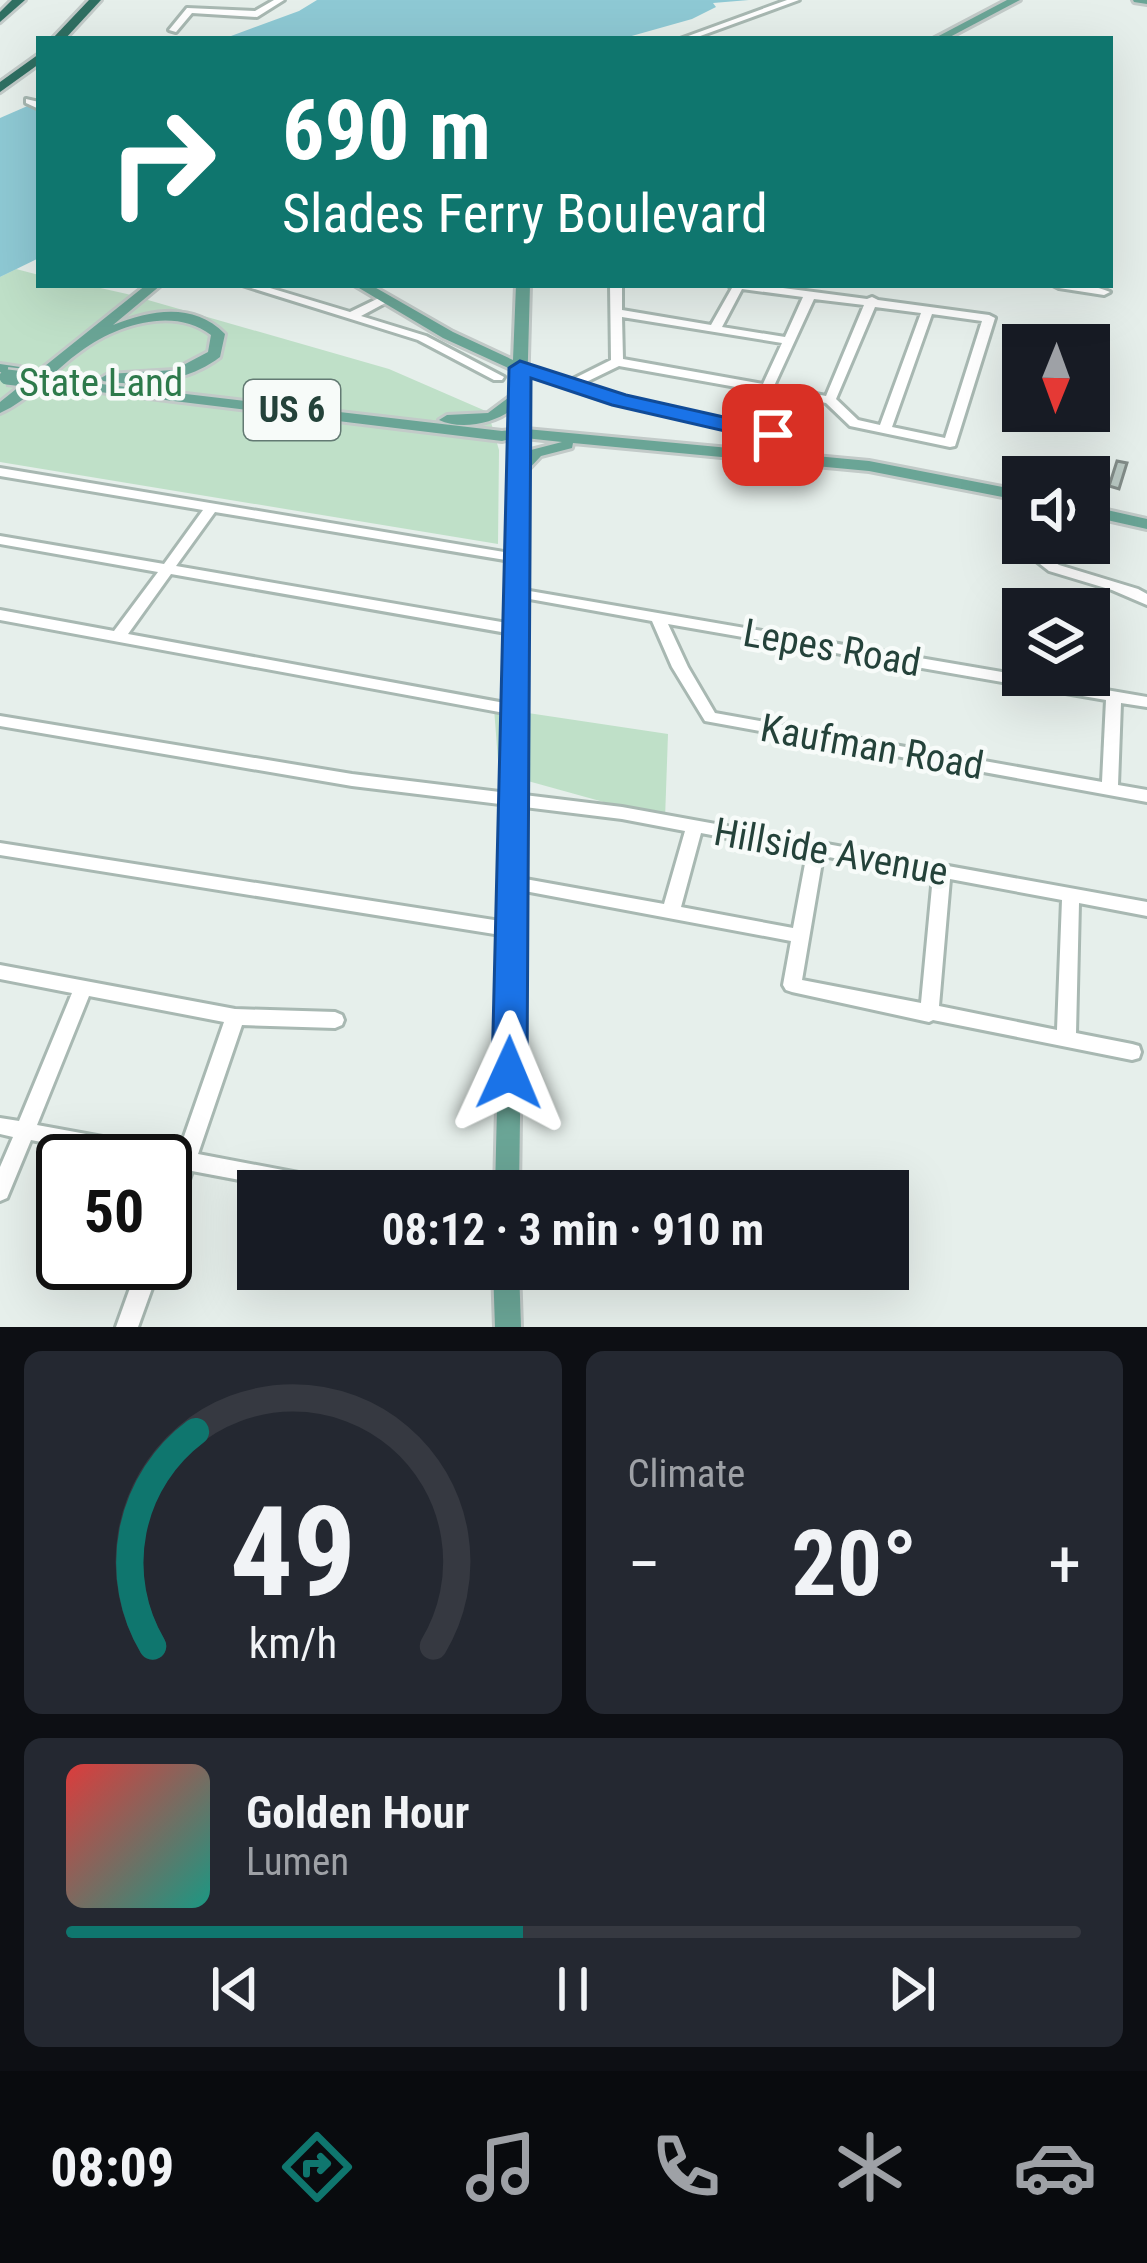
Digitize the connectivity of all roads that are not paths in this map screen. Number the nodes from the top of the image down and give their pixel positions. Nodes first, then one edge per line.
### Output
1 (19, 0) edge
2 (95, 0) edge
3 (795, 0) edge
4 (1015, 0) edge
5 (284, 2) edge
6 (257, 14) junction
7 (0, 18) edge
8 (244, 23) dead end
9 (173, 30) dead end
10 (61, 36) edge
11 (693, 36) edge
12 (944, 36) edge
13 (36, 60) edge
14 (0, 88) edge
15 (150, 288) edge
16 (258, 288) edge
17 (366, 288) edge
18 (523, 288) edge
19 (616, 288) edge
20 (735, 288) edge
21 (755, 288) edge
22 (1088, 288) edge
23 (1105, 292) dead end
24 (809, 297) junction
25 (385, 299) junction
26 (872, 300) junction
27 (135, 301) junction
28 (928, 309) junction
29 (617, 314) junction
30 (351, 316) junction
31 (198, 320) junction
32 (715, 328) junction
33 (790, 341) junction
34 (80, 345) junction
35 (616, 362) junction
36 (520, 368) junction
37 (6, 373) edge
38 (498, 377) dead end
39 (71, 380) junction
40 (571, 386) junction
41 (767, 389) junction
42 (8, 395) edge
43 (799, 396) junction
44 (519, 397) junction
45 (830, 400) junction
46 (0, 409) edge
47 (444, 420) junction
48 (885, 429) junction
49 (518, 434) junction
50 (610, 443) junction
51 (0, 472) edge
52 (516, 473) junction
53 (1002, 492) edge
54 (212, 507) junction
55 (1110, 516) edge
56 (1147, 524) edge
57 (0, 540) edge
58 (517, 558) junction
59 (1048, 564) edge
60 (166, 569) junction
61 (518, 593) junction
62 (1147, 600) edge
63 (0, 615) edge
64 (658, 616) junction
65 (518, 630) junction
66 (118, 637) junction
67 (1114, 697) junction
68 (1147, 702) edge
69 (516, 710) junction
70 (0, 721) edge
71 (1110, 788) junction
72 (1147, 796) edge
73 (516, 799) junction
74 (694, 827) junction
75 (0, 849) edge
76 (816, 850) junction
77 (942, 873) junction
78 (514, 884) junction
79 (1071, 896) junction
80 (1147, 909) edge
81 (671, 911) junction
82 (513, 930) junction
83 (801, 936) junction
84 (0, 972) edge
85 (83, 989) junction
86 (928, 1014) junction
87 (235, 1017) junction
88 (335, 1020) dead end
89 (1066, 1040) junction
90 (1132, 1052) dead end
91 (0, 1126) edge
92 (28, 1131) junction
93 (44, 1134) edge
94 (192, 1143) edge
95 (192, 1162) edge
96 (507, 1170) edge
97 (237, 1171) edge
98 (0, 1192) edge
99 (141, 1290) edge
100 (507, 1290) edge
101 (128, 1327) edge
102 (508, 1327) edge

1 - 7 highway
2 - 10 highway
3 - 11 street
4 - 12 main road
5 - 6 street
6 - 8 street
6 - 9 street
13 - 14 highway
15 - 27 main road
16 - 30 street
17 - 25 main road
18 - 36 main road
19 - 29 street
20 - 32 street
21 - 24 street
22 - 23 street
24 - 26 street
24 - 33 street
25 - 30 street
25 - 36 main road
26 - 28 street
26 - 45 street
27 - 31 main road
27 - 34 main road
28 - 48 street
28 - 48 street
29 - 32 street
29 - 35 street
30 - 38 street
31 - 34 main road
31 - 39 main road
32 - 33 street
33 - 41 street
34 - 42 main road
35 - 40 street
35 - 41 street
36 - 40 street
36 - 44 main road
37 - 39 main road, US 6, bridge
39 - 47 main road, US 6
39 - 49 main road, US 6
40 - 43 street
41 - 43 street
42 - 46 main road
43 - 45 street
44 - 47 main road
44 - 49 main road
45 - 48 street
47 - 49 main road, US 6
49 - 50 main road, US 6
49 - 52 main road
50 - 52 main road
50 - 53 main road, US 6
51 - 54 street
52 - 58 main road
54 - 58 street
54 - 60 street
55 - 56 main road
57 - 60 street
58 - 61 main road
59 - 62 street
60 - 65 street
60 - 66 street
61 - 64 street, Lepes Road
61 - 65 main road
63 - 66 street
64 - 67 street, Lepes Road
64 - 71 street, Kaufman Road
65 - 69 main road
66 - 69 street
67 - 68 street, Lepes Road
67 - 71 street
69 - 73 main road
70 - 73 street, Hillside Avenue
71 - 72 street, Kaufman Road
73 - 74 street, Hillside Avenue
73 - 78 main road
74 - 76 street, Hillside Avenue
74 - 81 street
75 - 82 street
76 - 77 street, Hillside Avenue
76 - 83 street
77 - 79 street, Hillside Avenue
77 - 86 street
78 - 81 street
78 - 82 main road
79 - 80 street, Hillside Avenue
79 - 89 street
81 - 83 street
82 - 96 main road
83 - 86 street
84 - 85 street
85 - 87 street
85 - 92 street
86 - 89 street
87 - 88 street
87 - 94 street
89 - 90 street
91 - 92 street
92 - 93 street
92 - 98 street
95 - 97 street
99 - 101 street
100 - 102 main road

